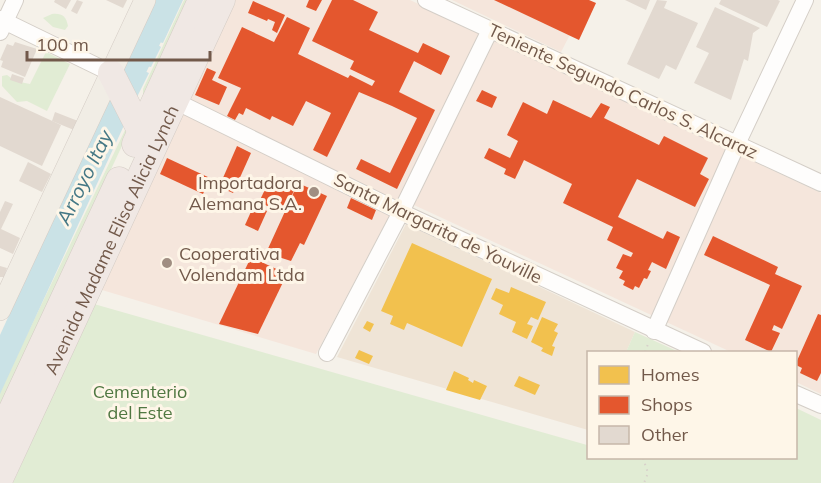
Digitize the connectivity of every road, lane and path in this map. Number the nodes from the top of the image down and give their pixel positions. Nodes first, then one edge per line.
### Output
1 (15, 0) edge
2 (145, 0) edge
3 (201, 0) edge
4 (222, 0) edge
5 (426, 0) edge
6 (805, 0) edge
7 (2, 24) edge
8 (490, 30) junction
9 (111, 73) junction
10 (175, 101) junction
11 (141, 132) junction
12 (737, 144) junction
13 (821, 183) edge
14 (401, 212) junction
15 (0, 310) edge
16 (652, 336) junction
17 (645, 351) edge
18 (700, 351) edge
19 (327, 353) dead end
20 (797, 395) edge
21 (821, 405) edge
22 (0, 435) edge
23 (644, 459) edge
24 (2, 477) edge
25 (644, 483) edge

1 - 7 street
2 - 9 main road
3 - 11 highway, Avenida Madame Elisa Alicia Lynch
4 - 10 highway, Avenida Madame Elisa Alicia Lynch
5 - 8 street, Teniente Segundo Carlos S. Alcaraz
6 - 12 street
7 - 9 street
8 - 12 street, Teniente Segundo Carlos S. Alcaraz
8 - 14 street
9 - 11 highway
9 - 15 main road
10 - 14 street, Santa Margarita de Youville
10 - 24 highway, Avenida Madame Elisa Alicia Lynch
11 - 22 highway, Avenida Madame Elisa Alicia Lynch
12 - 13 street, Teniente Segundo Carlos S. Alcaraz
12 - 16 street
14 - 16 street, Santa Margarita de Youville
14 - 19 street
16 - 17 path
16 - 18 street, Santa Margarita de Youville
20 - 21 street
23 - 25 path

